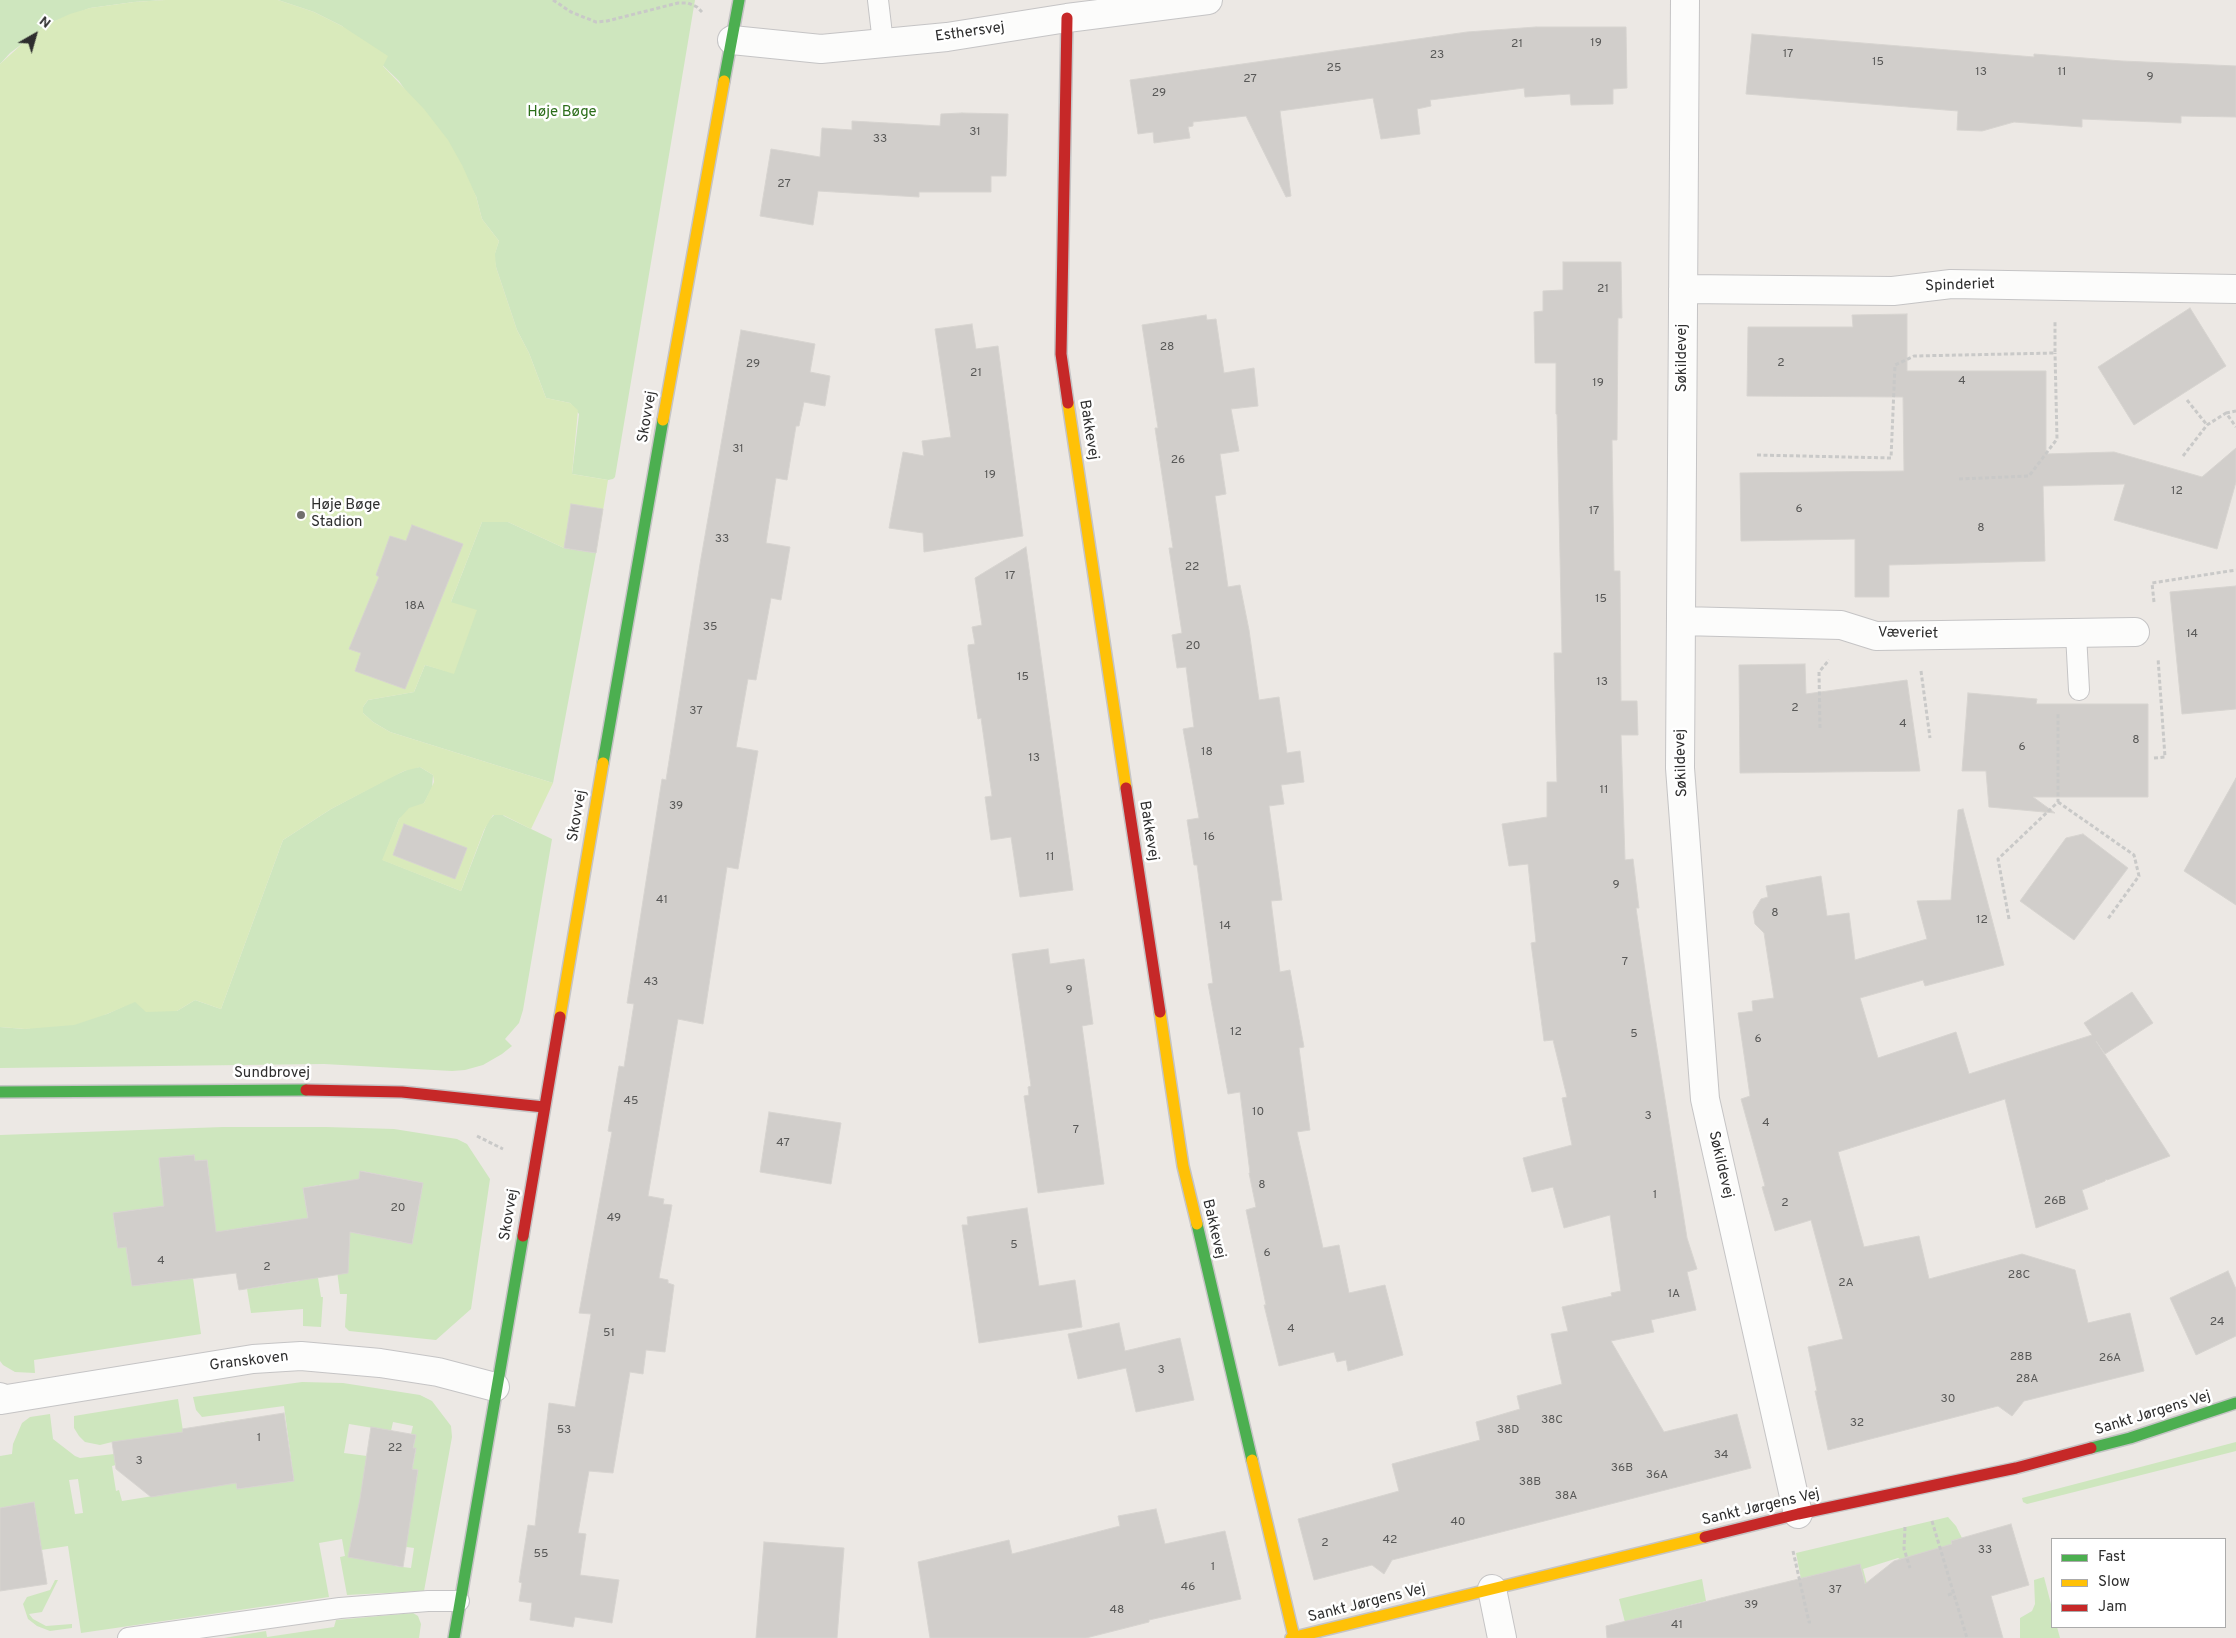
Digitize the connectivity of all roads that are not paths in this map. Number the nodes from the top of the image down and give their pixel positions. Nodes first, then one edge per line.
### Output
1 (739, 0) edge
2 (878, 0) edge
3 (1208, 0) edge
4 (1685, 0) edge
5 (1067, 18) junction
6 (732, 40) junction
7 (883, 43) junction
8 (1683, 289) junction
9 (2236, 289) edge
10 (1681, 620) junction
11 (2135, 632) dead end
12 (2076, 634) junction
13 (2079, 690) road end
14 (0, 1092) edge
15 (544, 1107) junction
16 (495, 1387) junction
17 (0, 1401) edge
18 (2236, 1404) edge
19 (1792, 1516) junction
20 (1492, 1589) junction
21 (459, 1601) junction
22 (128, 1638) edge
23 (454, 1638) edge
24 (1292, 1638) edge
25 (1502, 1638) edge

1 - 6 street, Skovvej
2 - 7 lane
3 - 5 street, Esthersvej
4 - 8 street, Søkildevej
5 - 7 street, Esthersvej
5 - 24 street, Bakkevej
6 - 7 street, Esthersvej
6 - 15 street, Skovvej
8 - 9 street, Spinderiet
8 - 10 street, Søkildevej
10 - 12 street, Væveriet
10 - 19 street, Søkildevej
11 - 12 street, Væveriet
12 - 13 lane
14 - 15 street, Sundbrovej
15 - 16 street, Skovvej
16 - 17 street, Granskoven
16 - 21 street, Skovvej
18 - 19 street, Sankt Jørgens Vej
19 - 20 street, Sankt Jørgens Vej
20 - 24 street, Sankt Jørgens Vej
20 - 25 street
21 - 22 lane
21 - 23 street, Skovvej

